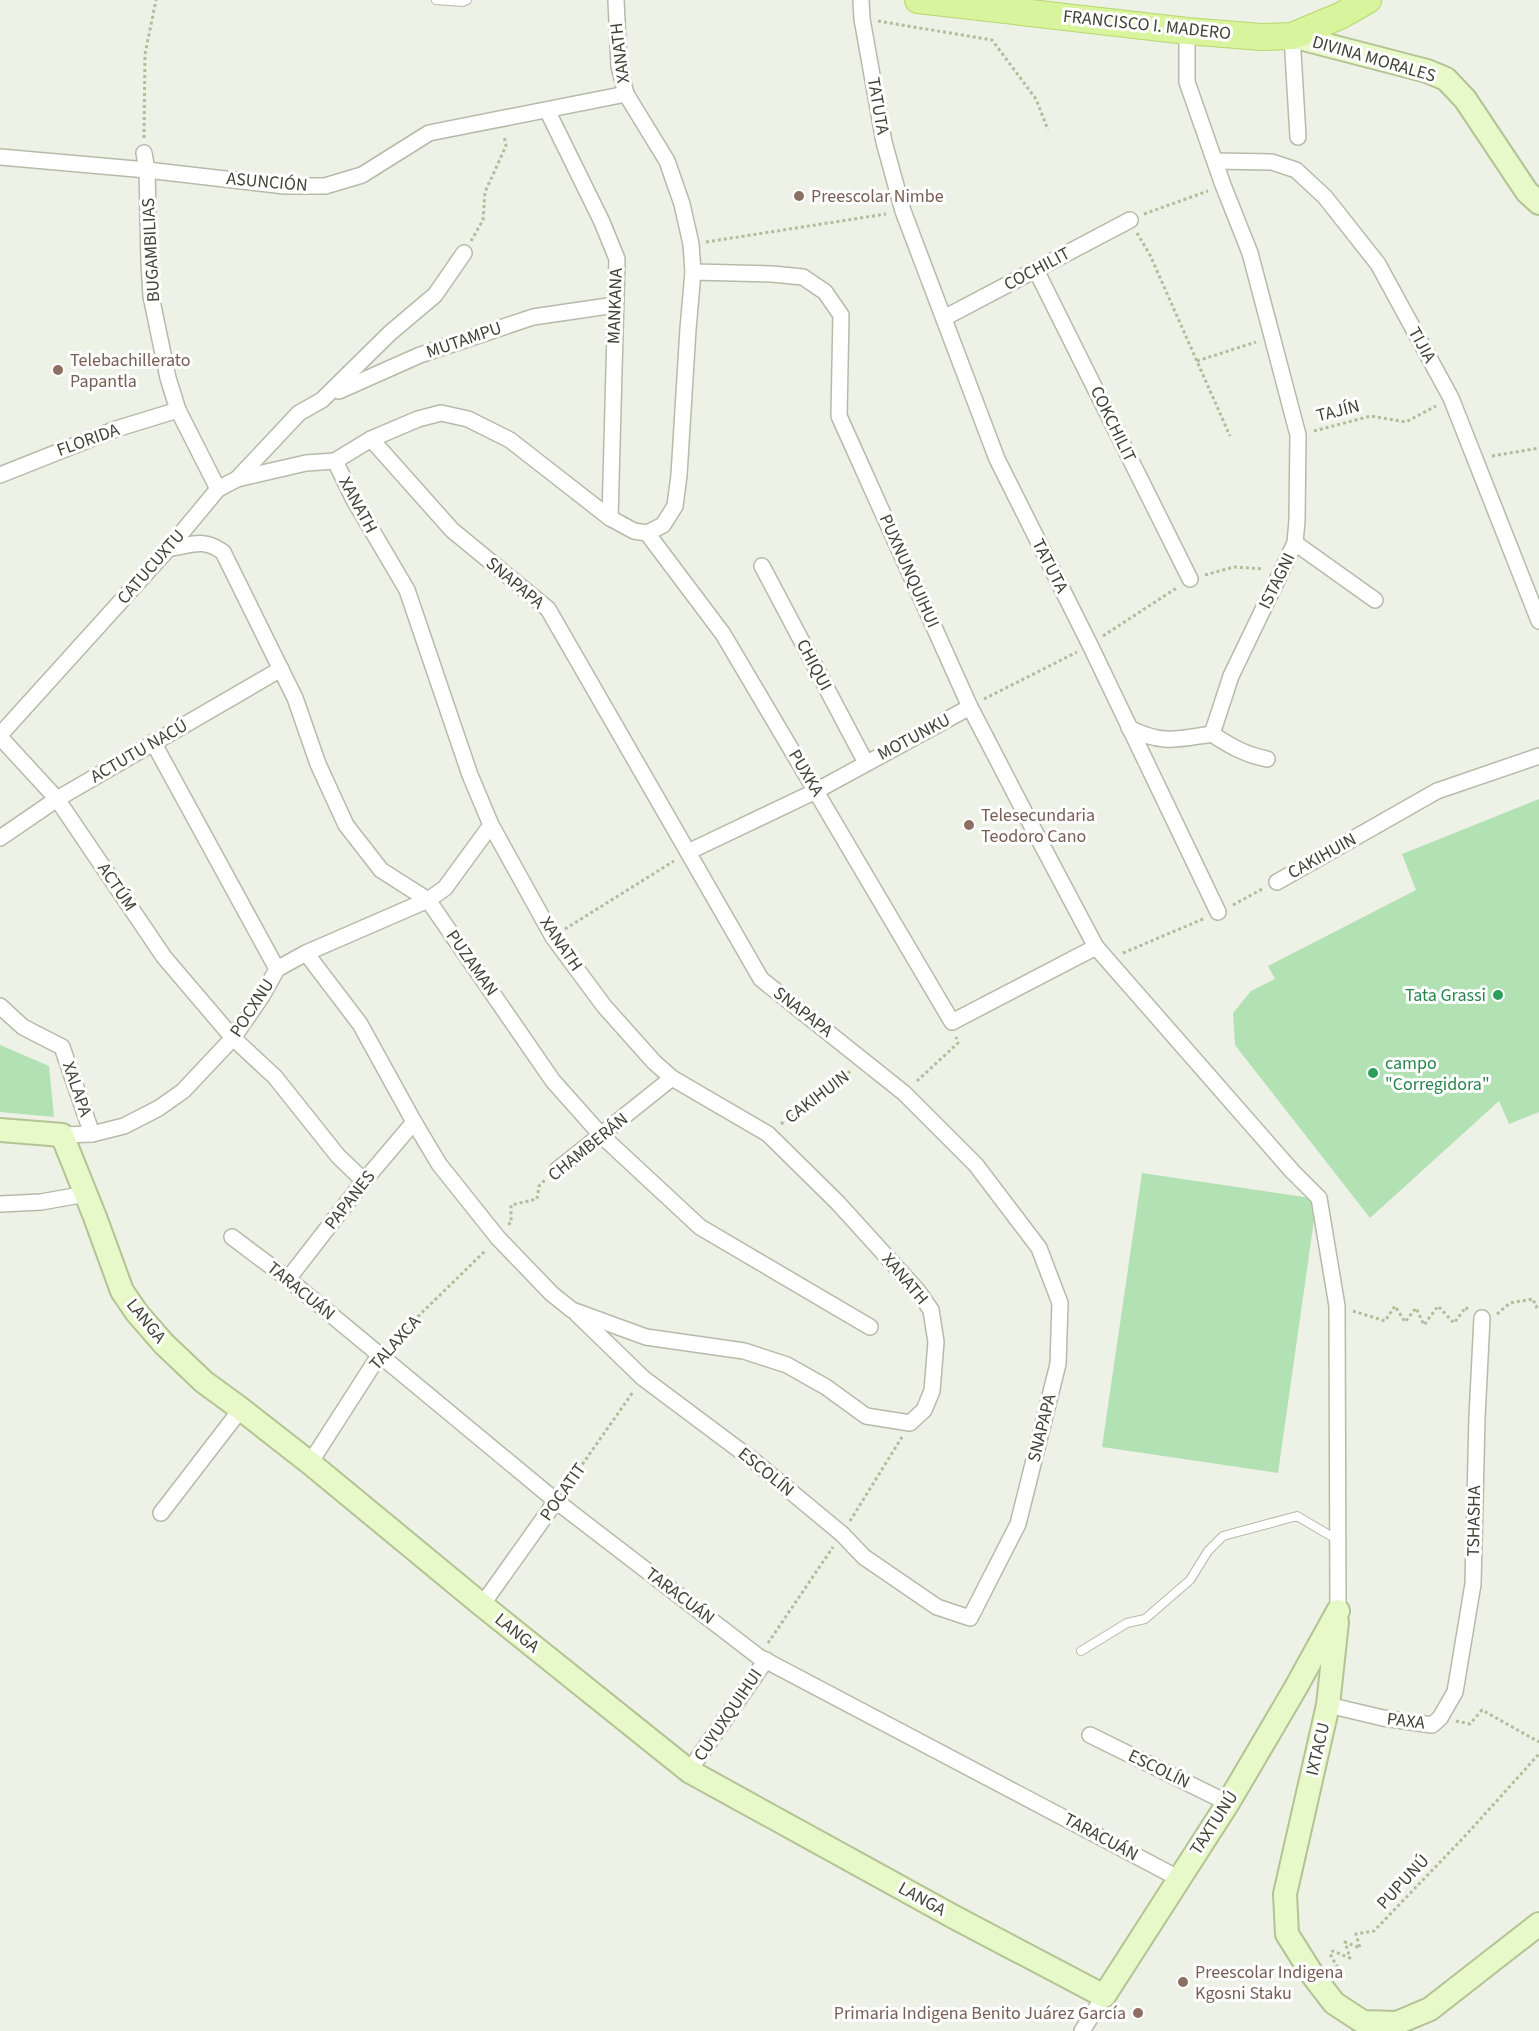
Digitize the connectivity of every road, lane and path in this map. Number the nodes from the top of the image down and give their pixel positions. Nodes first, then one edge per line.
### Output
1 (156, 0) edge
2 (436, 0) edge
3 (467, 0) edge
4 (616, 0) edge
5 (861, 0) edge
6 (918, 0) edge
7 (1368, 0) edge
8 (862, 19) junction
9 (1187, 31) junction
10 (1292, 36) junction
11 (626, 94) junction
12 (547, 110) junction
13 (501, 119) junction
14 (1048, 130) dead end
15 (1298, 137) dead end
16 (144, 153) joint
17 (0, 157) edge
18 (1215, 161) junction
19 (147, 170) junction
20 (1223, 185) junction
21 (1539, 203) edge
22 (903, 211) junction
23 (1130, 220) junction
24 (691, 244) junction
25 (464, 253) joint
26 (1036, 270) junction
27 (693, 272) junction
28 (615, 305) junction
29 (944, 318) junction
30 (1272, 336) junction
31 (1196, 361) junction
32 (1451, 398) junction
33 (322, 400) junction
34 (178, 410) junction
35 (1298, 435) junction
36 (1230, 436) dead end
37 (370, 439) junction
38 (1539, 448) edge
39 (1476, 459) junction
40 (335, 462) junction
41 (0, 475) edge
42 (237, 479) junction
43 (218, 489) junction
44 (610, 518) junction
45 (647, 533) junction
46 (1295, 543) junction
47 (169, 548) junction
48 (762, 566) dead end
49 (1283, 570) junction
50 (1190, 579) junction
51 (1375, 600) dead end
52 (1539, 621) edge
53 (1090, 645) junction
54 (281, 669) junction
55 (970, 706) junction
56 (1129, 728) junction
57 (1212, 734) junction
58 (0, 736) edge
59 (153, 742) junction
60 (1539, 756) edge
61 (1267, 759) dead end
62 (866, 763) junction
63 (816, 791) junction
64 (57, 799) junction
65 (491, 825) junction
66 (0, 838) edge
67 (688, 852) junction
68 (1276, 882) joint
69 (428, 900) junction
70 (1218, 912) junction
71 (553, 937) junction
72 (1096, 947) junction
73 (306, 953) junction
74 (1106, 960) junction
75 (277, 969) junction
76 (0, 1006) edge
77 (952, 1022) junction
78 (233, 1038) junction
79 (866, 1060) junction
80 (672, 1078) junction
81 (904, 1093) junction
82 (414, 1122) junction
83 (0, 1130) edge
84 (92, 1134) junction
85 (768, 1134) junction
86 (62, 1135) junction
87 (602, 1136) junction
88 (556, 1170) joint
89 (364, 1181) junction
90 (86, 1194) junction
91 (0, 1204) edge
92 (487, 1226) junction
93 (1325, 1235) joint
94 (232, 1237) dead end
95 (498, 1238) junction
96 (288, 1279) junction
97 (1539, 1305) edge
98 (1337, 1306) junction
99 (573, 1310) junction
100 (1482, 1318) junction
101 (870, 1327) dead end
102 (380, 1354) junction
103 (643, 1378) junction
104 (241, 1409) junction
105 (310, 1463) junction
106 (556, 1501) junction
107 (161, 1513) dead end
108 (1336, 1539) junction
109 (482, 1605) junction
110 (1338, 1611) junction
111 (970, 1618) joint
112 (1081, 1651) dead end
113 (766, 1660) junction
114 (1328, 1705) junction
115 (1440, 1718) junction
116 (1090, 1736) dead end
117 (1539, 1742) edge
118 (1539, 1754) edge
119 (690, 1771) junction
120 (1228, 1803) junction
121 (1178, 1878) junction
122 (1539, 1924) edge
123 (1314, 1977) junction
124 (1104, 1996) junction
125 (1082, 2031) edge

1 - 16 path
2 - 3 lane
4 - 11 street, XANATH
5 - 8 street, TATUTA
6 - 9 main road, FRANCISCO I. MADERO
7 - 10 main road, FRANCISCO I. MADERO
8 - 14 path
8 - 22 street, TATUTA
9 - 10 main road, FRANCISCO I. MADERO
9 - 18 street, ISTAGNI
10 - 15 street
10 - 21 street, DIVINA MORALES
11 - 12 street, ASUNCIÓN
11 - 24 street, XANATH
12 - 13 street, ASUNCIÓN
12 - 28 street, MANKANA
13 - 19 street, ASUNCIÓN
13 - 25 path
16 - 19 street, BUGAMBILIAS
17 - 19 street, ASUNCIÓN
18 - 20 street, ISTAGNI
18 - 32 street, TIJIA
19 - 34 street, BUGAMBILIAS
20 - 23 path
20 - 30 street, ISTAGNI
22 - 24 path
22 - 29 street, TATUTA
23 - 26 street, COCHILIT
23 - 31 path
24 - 27 street, XANATH
25 - 33 street, MUTAMPU
26 - 29 street, COCHILIT
26 - 50 street, COKCHILIT
27 - 45 street, XANATH
27 - 55 street, PUXNUNQUIHUI
28 - 33 street, MUTAMPU
28 - 44 street, MANKANA
29 - 53 street, TATUTA
30 - 31 path
30 - 35 street, ISTAGNI
31 - 36 path
32 - 35 path, TAJÍN
32 - 39 street, TIJIA
33 - 42 street, MUTAMPU
34 - 41 street, FLORIDA
34 - 43 street, BUGAMBILIAS
35 - 46 street, ISTAGNI
37 - 40 street, XANATH
37 - 44 street, XANATH
37 - 67 street, SNAPAPA
38 - 39 path
39 - 52 street, TIJIA
40 - 42 street, CATUCUXTU
40 - 65 street, XANATH
42 - 43 street, CATUCUXTU
43 - 47 street, CATUCUXTU
44 - 45 street, XANATH
45 - 63 street, PUXKA
46 - 49 street, ISTAGNI
46 - 51 street
47 - 54 street, PUZAMAN
47 - 58 street, CATUCUXTU
48 - 62 street, CHIQUI
49 - 50 path, MOTUNKU
49 - 57 street, ISTAGNI
50 - 53 path, MOTUNKU
53 - 55 path, MOTUNKU
53 - 56 street, TATUTA
54 - 59 street, ACTUTU NACÚ
54 - 69 street, PUZAMAN
55 - 62 street, MOTUNKU
55 - 72 street, PUXNUNQUIHUI
56 - 57 street
56 - 70 street, TATUTA
57 - 61 street
58 - 64 street, ACTÚM
59 - 64 street, ACTUTU NACÚ
59 - 75 street
60 - 68 street, CAKIHUIN
62 - 63 street, MOTUNKU
63 - 67 street, MOTUNKU
63 - 77 street, PUXKA
64 - 66 street, ACTUTU NACÚ
64 - 78 street, ACTÚM
65 - 69 street, POCXNU
65 - 71 street, XANATH
67 - 71 path
67 - 79 street, SNAPAPA
68 - 70 path, CAKIHUIN
69 - 73 street, POCXNU
69 - 87 street, PUZAMAN
70 - 74 path, CAKIHUIN
71 - 80 street, XANATH
72 - 74 street, PUXNUNQUIHUI
72 - 77 street
73 - 75 street, POCXNU
73 - 82 street, XANATH
74 - 93 street, PUXNUNQUIHUI
75 - 78 street, POCXNU
76 - 84 street, XALAPA
77 - 81 path
78 - 84 street, POCXNU
78 - 89 street
79 - 81 street, SNAPAPA
79 - 85 path, CAKIHUIN
80 - 85 street, XANATH
80 - 87 street, CHAMBERÁN
81 - 111 street, SNAPAPA
82 - 89 street, PAPANES
82 - 92 street, XANATH
83 - 86 street
84 - 86 street, POCXNU
85 - 99 street, XANATH
86 - 90 street, LANGA
87 - 88 street, CHAMBERÁN
87 - 101 street, PUZAMAN
88 - 92 path, CHAMBERÁN
89 - 96 street, PAPANES
90 - 91 street
90 - 104 street, LANGA
92 - 95 street, XANATH
93 - 98 street, IXTACU
94 - 96 street, TARACUÁN
95 - 99 street, XANATH
95 - 102 path, TALAXCA
96 - 102 street, TARACUÁN
97 - 100 path
98 - 100 path
98 - 108 street, IXTACU
99 - 103 street, ESCOLÍN
100 - 115 street, TSHASHA
102 - 105 street, TALAXCA
102 - 106 street, TARACUÁN
103 - 106 path, POCATIT
103 - 111 street, ESCOLÍN
104 - 105 street, LANGA
104 - 107 street
105 - 109 street, LANGA
106 - 109 street, POCATIT
106 - 113 street, TARACUÁN
108 - 110 street, IXTACU
108 - 112 lane
109 - 119 street, LANGA
110 - 114 street, IXTACU
110 - 120 street, TAXTUNÚ
113 - 119 street, CUYUXQUIHUI
113 - 121 street, TARACUÁN
114 - 115 street, PAXA
114 - 123 street, IXTACU
115 - 117 path, PAXA
116 - 120 street, ESCOLÍN
118 - 123 path, PUPUNÚ
119 - 124 street, LANGA
120 - 121 street, TAXTUNÚ
121 - 124 street, TAXTUNÚ
122 - 123 street, IXTACU
124 - 125 street, TAXTUNÚ

